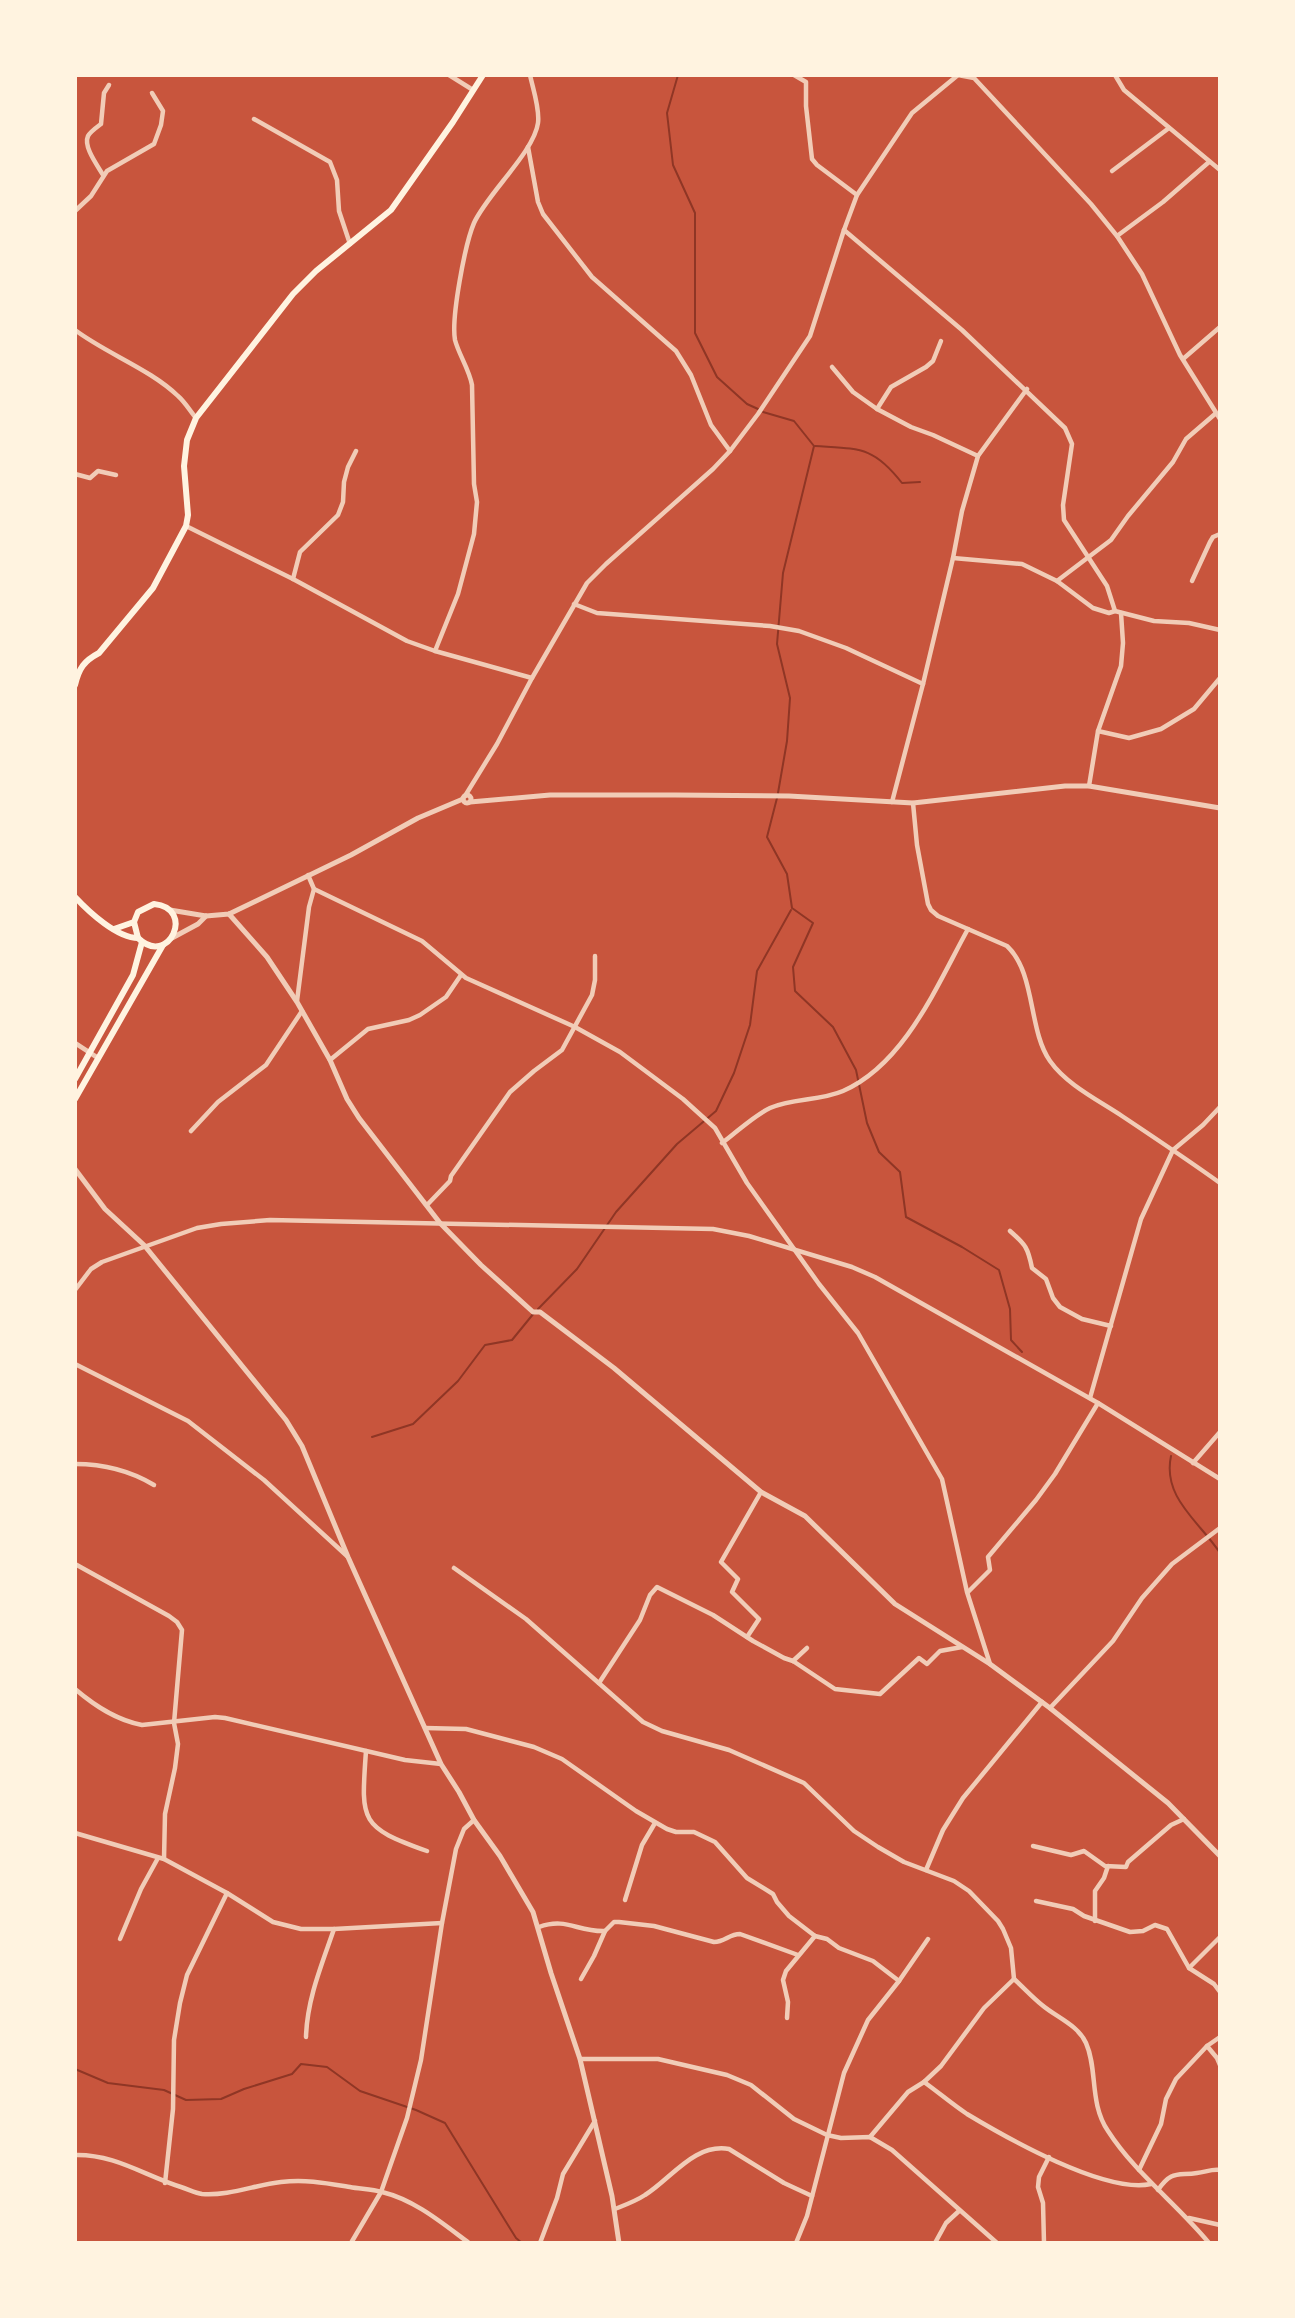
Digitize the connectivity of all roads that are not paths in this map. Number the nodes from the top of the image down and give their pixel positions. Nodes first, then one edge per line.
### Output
1 (449, 75) edge
2 (483, 75) edge
3 (530, 75) edge
4 (794, 75) edge
5 (958, 75) edge
6 (1115, 75) edge
7 (109, 85) dead end
8 (474, 90) junction
9 (152, 93) dead end
10 (254, 119) dead end
11 (1169, 128) junction
12 (528, 146) junction
13 (1209, 162) junction
14 (1112, 170) dead end
15 (1220, 170) edge
16 (103, 175) junction
17 (857, 195) junction
18 (75, 211) edge
19 (844, 230) junction
20 (1117, 236) junction
21 (350, 244) junction
22 (1220, 327) edge
23 (75, 330) edge
24 (941, 341) dead end
25 (1183, 359) junction
26 (832, 368) dead end
27 (1027, 389) junction
28 (877, 409) junction
29 (1215, 414) junction
30 (196, 418) junction
31 (1220, 419) edge
32 (356, 451) dead end
33 (730, 451) junction
34 (978, 456) junction
35 (75, 474) edge
36 (116, 475) dead end
37 (186, 526) junction
38 (1220, 534) edge
39 (953, 558) junction
40 (1090, 558) junction
41 (293, 579) junction
42 (1192, 580) dead end
43 (1057, 581) junction
44 (573, 604) junction
45 (1118, 612) junction
46 (1220, 630) edge
47 (435, 652) junction
48 (77, 669) edge
49 (532, 678) junction
50 (1220, 678) edge
51 (923, 684) junction
52 (75, 685) edge
53 (1098, 731) junction
54 (1089, 786) junction
55 (468, 799) junction
56 (891, 803) junction
57 (914, 803) junction
58 (1220, 808) edge
59 (309, 875) junction
60 (314, 889) junction
61 (75, 897) edge
62 (170, 910) junction
63 (229, 914) junction
64 (206, 916) junction
65 (134, 922) junction
66 (114, 929) junction
67 (968, 929) junction
68 (172, 938) junction
69 (140, 940) junction
70 (163, 945) junction
71 (595, 956) dead end
72 (461, 975) junction
73 (297, 1002) junction
74 (302, 1011) junction
75 (575, 1027) junction
76 (75, 1043) edge
77 (89, 1052) junction
78 (99, 1058) junction
79 (330, 1060) junction
80 (75, 1079) edge
81 (75, 1099) edge
82 (1220, 1107) edge
83 (191, 1131) dead end
84 (722, 1143) junction
85 (1173, 1150) junction
86 (75, 1169) edge
87 (1220, 1183) edge
88 (427, 1205) junction
89 (440, 1223) junction
90 (1010, 1231) dead end
91 (144, 1245) junction
92 (796, 1250) junction
93 (75, 1290) edge
94 (1111, 1326) junction
95 (75, 1364) edge
96 (1090, 1398) junction
97 (1098, 1403) junction
98 (1220, 1432) edge
99 (1193, 1463) junction
100 (75, 1464) edge
101 (1220, 1479) edge
102 (155, 1485) dead end
103 (761, 1492) junction
104 (1220, 1528) edge
105 (348, 1556) junction
106 (75, 1564) edge
107 (454, 1568) dead end
108 (967, 1592) junction
109 (747, 1637) junction
110 (962, 1647) junction
111 (807, 1648) dead end
112 (793, 1661) junction
113 (990, 1664) junction
114 (599, 1683) junction
115 (75, 1689) edge
116 (1042, 1702) junction
117 (1050, 1709) junction
118 (174, 1723) junction
119 (425, 1728) junction
120 (366, 1751) junction
121 (441, 1764) junction
122 (1185, 1819) junction
123 (474, 1820) junction
124 (655, 1823) junction
125 (75, 1833) edge
126 (1033, 1846) dead end
127 (427, 1851) dead end
128 (1220, 1856) edge
129 (161, 1858) junction
130 (1108, 1866) junction
131 (926, 1870) junction
132 (227, 1893) junction
133 (625, 1899) dead end
134 (1036, 1900) dead end
135 (1095, 1921) junction
136 (442, 1923) junction
137 (539, 1927) junction
138 (334, 1929) junction
139 (605, 1931) junction
140 (816, 1936) junction
141 (1220, 1937) edge
142 (120, 1939) dead end
143 (928, 1940) dead end
144 (798, 1955) junction
145 (1189, 1968) junction
146 (581, 1979) dead end
147 (1014, 1979) junction
148 (899, 1982) junction
149 (1220, 1992) edge
150 (787, 2018) dead end
151 (306, 2037) dead end
152 (1220, 2037) edge
153 (1207, 2046) junction
154 (580, 2059) junction
155 (1220, 2065) edge
156 (924, 2082) junction
157 (595, 2121) junction
158 (827, 2135) junction
159 (870, 2137) junction
160 (75, 2155) edge
161 (1049, 2157) junction
162 (1139, 2170) junction
163 (1220, 2170) edge
164 (165, 2183) junction
165 (1151, 2183) junction
166 (1158, 2190) junction
167 (381, 2192) junction
168 (813, 2196) junction
169 (615, 2209) junction
170 (959, 2211) junction
171 (1188, 2217) junction
172 (1220, 2225) edge
173 (351, 2243) edge
174 (469, 2243) edge
175 (540, 2243) edge
176 (619, 2243) edge
177 (796, 2243) edge
178 (935, 2243) edge
179 (997, 2243) edge
180 (1044, 2243) edge
181 (1209, 2243) edge

1 - 8 street
2 - 8 main road
3 - 12 street
4 - 17 street
5 - 17 street
5 - 20 street
6 - 11 street
7 - 16 street
8 - 21 main road
9 - 16 street
10 - 21 street
11 - 13 street
11 - 14 street
12 - 33 street
12 - 47 street
13 - 15 street
13 - 20 street
16 - 18 street
17 - 19 street
19 - 27 street
19 - 33 street
20 - 25 street
21 - 30 main road
22 - 25 street
23 - 30 street
24 - 28 street
25 - 29 street
26 - 28 street
27 - 34 street
27 - 40 street
28 - 34 street
29 - 31 street
29 - 40 street
30 - 37 main road
32 - 41 street
33 - 44 street
34 - 39 street
35 - 36 street
37 - 41 street
37 - 48 main road
38 - 42 street
39 - 43 street
39 - 51 street
40 - 43 street
40 - 45 street
41 - 47 street
43 - 45 street
44 - 49 street
44 - 51 street
45 - 46 street
45 - 53 street
47 - 49 street
48 - 52 main road
49 - 55 street
50 - 53 street
51 - 56 street
53 - 54 street
54 - 57 street
54 - 58 street
55 - 56 street
55 - 59 street
56 - 57 street
57 - 67 street
59 - 60 street
59 - 63 street
60 - 72 street
60 - 73 street
61 - 66 main road
62 - 64 street
62 - 65 main road
62 - 68 main road
63 - 64 street
63 - 73 street
64 - 68 street
65 - 66 main road
65 - 69 main road
66 - 69 main road
67 - 84 street
67 - 85 street
68 - 70 main road
69 - 70 main road
69 - 77 main road
70 - 78 main road
71 - 75 street
72 - 75 street
72 - 79 street
73 - 74 street
74 - 79 street
74 - 83 street
75 - 84 street
75 - 88 street
76 - 77 street
77 - 78 street
77 - 80 main road
78 - 81 main road
79 - 88 street
82 - 85 street
84 - 92 street
85 - 87 street
85 - 94 street
86 - 91 street
88 - 89 street
89 - 91 street
89 - 92 street
89 - 103 street
90 - 94 street
91 - 93 street
91 - 105 street
92 - 96 street
92 - 108 street
94 - 96 street
95 - 105 street
96 - 97 street
97 - 99 street
97 - 108 street
98 - 99 street
99 - 101 street
100 - 102 street
103 - 109 street
103 - 110 street
104 - 117 street
105 - 119 street
106 - 118 street
107 - 114 street
108 - 113 street
109 - 112 street
109 - 114 street
110 - 112 street
110 - 113 street
111 - 112 street
113 - 116 street
114 - 131 street
115 - 118 street
116 - 117 street
116 - 131 street
117 - 122 street
118 - 120 street
118 - 129 street
119 - 121 street
119 - 124 street
120 - 121 street
120 - 127 street
121 - 123 street
122 - 128 street
122 - 130 street
123 - 136 street
123 - 137 street
124 - 133 street
124 - 140 street
125 - 129 street
126 - 130 street
129 - 132 street
129 - 142 street
130 - 135 street
131 - 147 street
132 - 138 street
132 - 164 street
134 - 135 street
135 - 145 street
136 - 138 street
136 - 167 street
137 - 139 street
137 - 154 street
138 - 151 street
139 - 144 street
139 - 146 street
140 - 144 street
140 - 148 street
141 - 145 street
143 - 148 street
144 - 150 street
145 - 149 street
147 - 156 street
147 - 162 street
148 - 158 street
152 - 153 street
153 - 155 street
153 - 162 street
154 - 157 street
154 - 158 street
156 - 159 street
156 - 161 street
157 - 169 street
157 - 175 street
158 - 159 street
158 - 168 street
159 - 170 street
160 - 164 street
161 - 165 street
161 - 180 street
162 - 165 street
163 - 166 street
164 - 167 street
165 - 166 street
166 - 171 street
167 - 173 street
167 - 174 street
168 - 169 street
168 - 177 street
169 - 176 street
170 - 178 street
170 - 179 street
171 - 172 street
171 - 181 street

